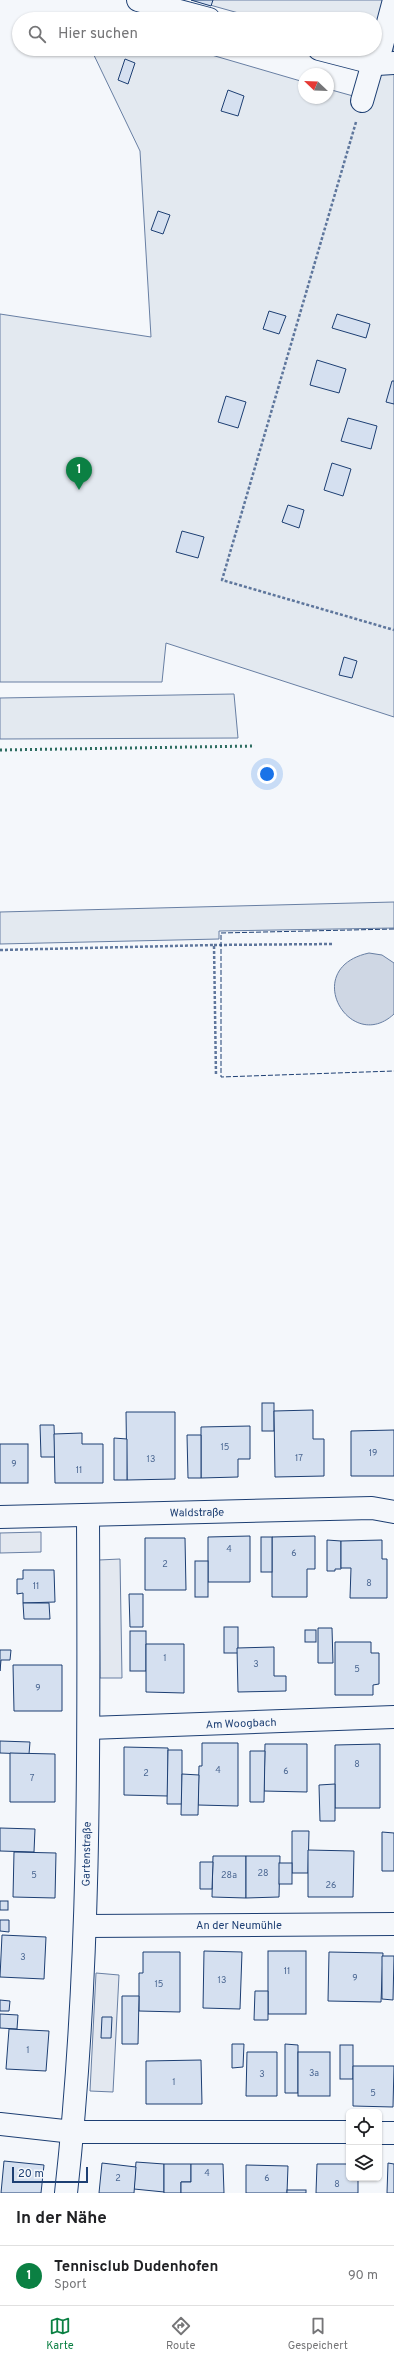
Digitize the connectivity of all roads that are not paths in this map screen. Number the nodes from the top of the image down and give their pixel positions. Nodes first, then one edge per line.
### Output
1 (138, 0) edge
2 (394, 0) edge
3 (182, 12) edge
4 (350, 56) edge
5 (381, 63) edge
6 (362, 101) road end
7 (394, 1512) edge
8 (88, 1515) junction
9 (0, 1517) edge
10 (394, 1718) edge
11 (89, 1728) junction
12 (394, 1924) edge
13 (85, 1926) junction
14 (0, 2124) edge
15 (73, 2132) junction
16 (346, 2132) edge
17 (382, 2132) edge
18 (394, 2133) edge
19 (66, 2193) edge

1 - 3 street
2 - 5 street
4 - 5 street
5 - 6 street
7 - 8 street, Waldstraße
8 - 9 street, Waldstraße
8 - 11 street, Gartenstraße
10 - 11 street, Am Woogbach
11 - 13 street, Gartenstraße
12 - 13 street, An der Neumühle
13 - 15 street, Gartenstraße
14 - 15 street
15 - 16 street
15 - 19 street, Gartenstraße
17 - 18 street

